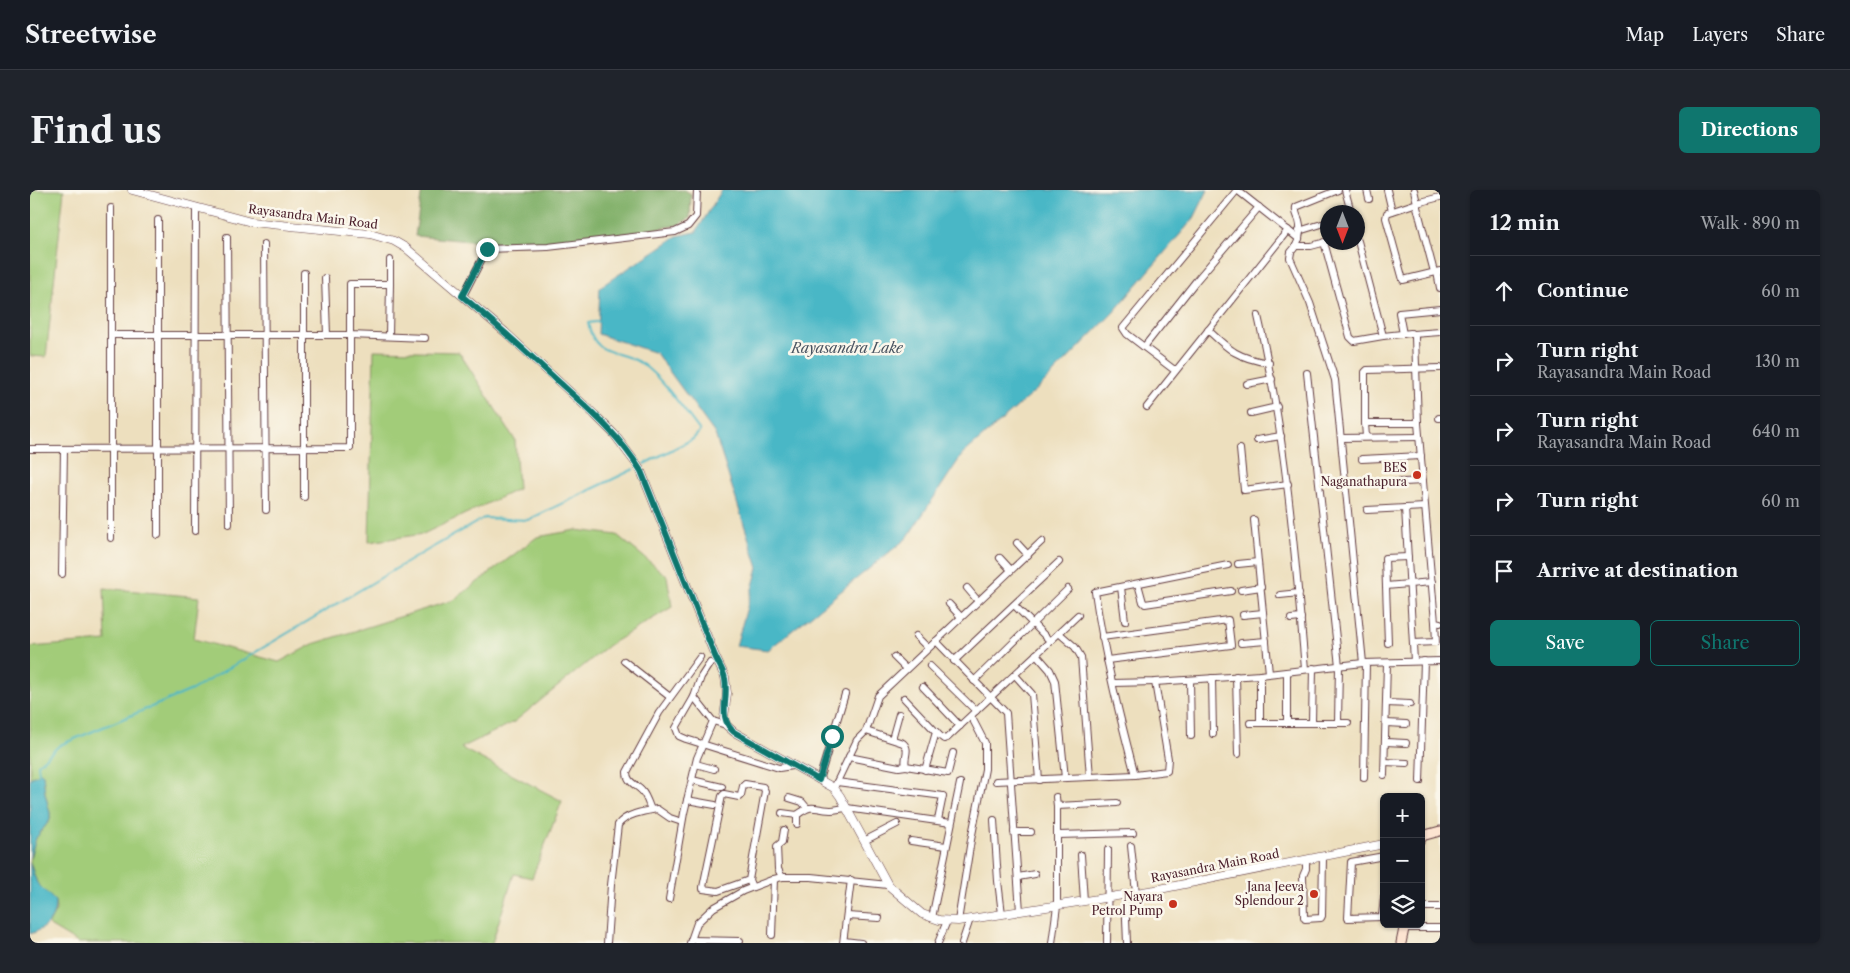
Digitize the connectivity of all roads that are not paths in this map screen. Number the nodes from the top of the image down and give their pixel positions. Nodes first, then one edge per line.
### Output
1 (132, 190) edge
2 (697, 190) edge
3 (1237, 190) edge
4 (1338, 190) edge
5 (1345, 190) edge
6 (1367, 190) edge
7 (1386, 190) edge
8 (1414, 190) edge
9 (1440, 197) edge
10 (1369, 199) dead end
11 (1418, 203) junction
12 (1349, 205) edge
13 (196, 207) junction
14 (111, 208) dead end
15 (1259, 208) junction
16 (1392, 211) junction
17 (158, 220) dead end
18 (1320, 224) edge
19 (1288, 230) junction
20 (1299, 231) junction
21 (227, 237) dead end
22 (1299, 239) junction
23 (264, 244) dead end
24 (1320, 244) edge
25 (1296, 246) junction
26 (1328, 250) edge
27 (1360, 250) edge
28 (390, 260) dead end
29 (1437, 272) edge
30 (304, 273) dead end
31 (325, 278) dead end
32 (390, 284) junction
33 (1440, 288) edge
34 (462, 296) junction
35 (1440, 309) edge
36 (1258, 316) dead end
37 (1208, 330) junction
38 (1440, 332) edge
39 (112, 334) junction
40 (1403, 334) junction
41 (1413, 334) junction
42 (158, 335) junction
43 (265, 335) junction
44 (303, 335) junction
45 (327, 335) junction
46 (350, 335) junction
47 (196, 336) junction
48 (228, 336) junction
49 (389, 336) junction
50 (1383, 336) junction
51 (425, 338) dead end
52 (1144, 347) junction
53 (1269, 363) junction
54 (1416, 368) junction
55 (1440, 368) edge
56 (1176, 369) junction
57 (1307, 373) dead end
58 (1272, 379) junction
59 (1246, 384) dead end
60 (1147, 407) dead end
61 (1277, 407) junction
62 (1252, 413) dead end
63 (1365, 423) junction
64 (1418, 423) junction
65 (1281, 436) junction
66 (1366, 437) junction
67 (1341, 438) junction
68 (1419, 438) junction
69 (1257, 440) dead end
70 (30, 448) edge
71 (304, 448) junction
72 (64, 449) junction
73 (112, 449) junction
74 (157, 449) junction
75 (194, 449) junction
76 (227, 449) junction
77 (265, 449) junction
78 (1240, 449) dead end
79 (1420, 456) junction
80 (1362, 459) dead end
81 (1422, 481) junction
82 (1288, 484) junction
83 (1366, 484) dead end
84 (304, 497) dead end
85 (1425, 507) junction
86 (1404, 508) junction
87 (266, 510) dead end
88 (1367, 510) dead end
89 (1254, 520) dead end
90 (228, 524) dead end
91 (195, 531) dead end
92 (158, 534) dead end
93 (111, 538) dead end
94 (1042, 541) dead end
95 (1016, 543) dead end
96 (1028, 555) junction
97 (1408, 557) junction
98 (1000, 558) dead end
99 (1059, 562) dead end
100 (1258, 562) junction
101 (1238, 564) dead end
102 (1228, 565) dead end
103 (1011, 570) junction
104 (62, 574) dead end
105 (1432, 582) junction
106 (1138, 584) junction
107 (1409, 584) junction
108 (1386, 586) junction
109 (1121, 587) junction
110 (1261, 587) junction
111 (967, 588) dead end
112 (1068, 589) dead end
113 (1240, 590) dead end
114 (1231, 591) dead end
115 (1299, 593) junction
116 (1280, 595) dead end
117 (978, 601) junction
118 (949, 604) dead end
119 (1014, 605) junction
120 (1263, 613) junction
121 (1078, 615) dead end
122 (1243, 615) dead end
123 (962, 617) junction
124 (1301, 618) junction
125 (1291, 619) dead end
126 (1125, 621) dead end
127 (1438, 622) edge
128 (1033, 624) junction
129 (1059, 633) junction
130 (916, 636) dead end
131 (1102, 637) junction
132 (936, 641) junction
133 (1050, 641) junction
134 (1266, 641) junction
135 (1388, 642) dead end
136 (1241, 643) dead end
137 (1413, 643) junction
138 (928, 648) junction
139 (1036, 654) junction
140 (700, 657) dead end
141 (894, 657) dead end
142 (954, 660) junction
143 (1107, 660) junction
144 (624, 661) dead end
145 (1424, 661) junction
146 (1440, 661) edge
147 (1387, 662) junction
148 (1414, 662) junction
149 (710, 663) dead end
150 (1364, 663) junction
151 (930, 666) dead end
152 (1339, 666) junction
153 (906, 669) junction
154 (1309, 669) junction
155 (1287, 672) junction
156 (1269, 673) junction
157 (1015, 675) junction
158 (1260, 675) junction
159 (1236, 676) junction
160 (1212, 678) junction
161 (1190, 680) junction
162 (974, 681) junction
163 (1154, 682) junction
164 (1112, 683) junction
165 (923, 687) dead end
166 (844, 694) dead end
167 (670, 697) junction
168 (694, 697) junction
169 (991, 697) junction
170 (904, 698) dead end
171 (1386, 703) junction
172 (1410, 704) dead end
173 (974, 713) junction
174 (899, 714) dead end
175 (713, 721) junction
176 (1250, 723) dead end
177 (1260, 723) junction
178 (1287, 723) junction
179 (1312, 723) junction
180 (1338, 723) junction
181 (1348, 723) dead end
182 (1386, 723) junction
183 (1406, 724) dead end
184 (726, 725) junction
185 (960, 726) junction
186 (866, 731) junction
187 (936, 732) junction
188 (1213, 734) dead end
189 (1190, 736) dead end
190 (892, 739) junction
191 (1386, 742) junction
192 (1406, 743) dead end
193 (703, 744) junction
194 (953, 753) dead end
195 (1238, 754) dead end
196 (849, 757) junction
197 (1385, 762) junction
198 (1407, 763) dead end
199 (696, 764) junction
200 (792, 766) junction
201 (906, 766) junction
202 (714, 769) dead end
203 (925, 770) junction
204 (1135, 775) junction
205 (1384, 775) dead end
206 (1090, 777) junction
207 (1065, 778) junction
208 (1364, 778) dead end
209 (692, 780) junction
210 (819, 780) junction
211 (1038, 780) junction
212 (996, 781) dead end
213 (1012, 781) junction
214 (1420, 781) dead end
215 (960, 783) dead end
216 (836, 785) junction
217 (722, 787) dead end
218 (1056, 797) dead end
219 (789, 798) dead end
220 (687, 800) junction
221 (1116, 803) dead end
222 (715, 806) dead end
223 (1056, 806) junction
224 (807, 808) junction
225 (847, 808) junction
226 (651, 810) junction
227 (782, 813) dead end
228 (797, 815) junction
229 (938, 820) junction
230 (994, 820) dead end
231 (682, 822) junction
232 (951, 823) junction
233 (797, 824) dead end
234 (897, 824) dead end
235 (784, 830) dead end
236 (1440, 831) edge
237 (1014, 832) junction
238 (1031, 832) dead end
239 (1133, 833) dead end
240 (1058, 835) junction
241 (1425, 836) edge
242 (864, 841) junction
243 (911, 841) dead end
244 (1380, 845) edge
245 (946, 846) junction
246 (1131, 846) dead end
247 (1366, 847) junction
248 (1108, 850) dead end
249 (1081, 855) dead end
250 (1322, 857) junction
251 (1380, 857) edge
252 (1367, 859) junction
253 (1306, 860) junction
254 (1035, 874) dead end
255 (1018, 877) junction
256 (778, 878) junction
257 (749, 880) junction
258 (851, 880) junction
259 (888, 885) junction
260 (752, 887) junction
261 (718, 891) junction
262 (1136, 893) junction
263 (1125, 895) junction
264 (1108, 897) junction
265 (669, 899) dead end
266 (1084, 901) junction
267 (724, 902) junction
268 (1057, 906) junction
269 (1425, 907) edge
270 (1440, 907) edge
271 (1020, 912) junction
272 (1002, 914) junction
273 (847, 916) junction
274 (1380, 916) edge
275 (879, 918) dead end
276 (932, 918) junction
277 (970, 919) junction
278 (948, 921) junction
279 (958, 921) junction
280 (1425, 927) edge
281 (1404, 928) edge
282 (1440, 928) edge
283 (772, 935) dead end
284 (740, 941) dead end
285 (690, 942) edge
286 (843, 942) edge
287 (607, 943) edge
288 (861, 943) edge
289 (938, 943) edge
290 (962, 943) edge
291 (1052, 943) edge
292 (1107, 943) edge
293 (1126, 943) edge
294 (1401, 943) edge

1 - 13 street, Rayasandra Main Road
2 - 34 street
3 - 15 street
3 - 52 street
4 - 20 street
5 - 12 street
6 - 10 street
7 - 16 street
8 - 11 street
9 - 11 street
11 - 16 street
11 - 29 street
13 - 34 street, Rayasandra Main Road
13 - 47 street
14 - 39 street
15 - 19 street
15 - 52 street
16 - 29 street
17 - 42 street
18 - 20 street
19 - 22 street
19 - 37 street
20 - 22 street
21 - 48 street
22 - 25 street
23 - 43 street
24 - 25 street
25 - 67 street
26 - 50 street
27 - 50 street
28 - 32 street
29 - 33 street
30 - 44 street
31 - 45 street
32 - 46 street
32 - 49 street
34 - 184 street, Rayasandra Main Road
35 - 40 street
36 - 53 street
37 - 53 street
37 - 56 street
38 - 41 street
39 - 42 street
39 - 73 street
40 - 41 street
40 - 50 street
41 - 54 street
42 - 47 street
42 - 74 street
43 - 44 street
43 - 48 street
43 - 77 street
44 - 45 street
44 - 71 street
45 - 46 street
46 - 49 street
46 - 71 street
47 - 48 street
47 - 75 street
48 - 76 street
49 - 51 street
52 - 56 street
53 - 58 street
54 - 55 street
54 - 63 street
54 - 64 street
56 - 60 street
57 - 152 street
58 - 59 street
58 - 61 street
61 - 62 street
61 - 65 street
63 - 64 street
63 - 66 street
64 - 68 street
65 - 69 street
65 - 82 street
66 - 67 street
66 - 68 street
67 - 150 street
68 - 79 street
70 - 72 street
71 - 77 street
71 - 84 street
72 - 73 street
72 - 104 street
73 - 74 street
73 - 93 street
74 - 75 street
74 - 92 street
75 - 76 street
75 - 91 street
76 - 77 street
76 - 90 street
77 - 87 street
78 - 82 street
79 - 80 street
79 - 81 street
81 - 83 street
81 - 85 street
82 - 115 street
85 - 86 street
85 - 105 street
86 - 88 street
86 - 97 street
89 - 100 street
94 - 96 street
95 - 96 street
96 - 103 street
97 - 107 street
97 - 108 street
98 - 103 street
99 - 119 street
100 - 101 street
100 - 110 street
102 - 106 street
103 - 117 street
105 - 107 street
105 - 127 street
106 - 109 street
106 - 114 street
107 - 108 street
107 - 137 street
108 - 135 street
109 - 126 street
109 - 131 street
110 - 113 street
110 - 120 street
111 - 117 street
112 - 128 street
115 - 116 street
115 - 124 street
117 - 123 street
118 - 123 street
119 - 128 street
119 - 142 street
120 - 122 street
120 - 134 street
121 - 129 street
123 - 132 street
124 - 125 street
124 - 154 street
127 - 137 street
128 - 133 street
128 - 162 street
129 - 133 street
129 - 206 street
130 - 138 street
131 - 143 street
131 - 143 street
132 - 138 street
132 - 142 street
133 - 139 street
134 - 136 street
134 - 156 street
137 - 148 street
138 - 153 street
139 - 157 street
139 - 207 street
140 - 167 street
141 - 153 street
142 - 162 street
143 - 164 street
144 - 167 street
145 - 146 street
145 - 148 street
145 - 214 street
147 - 148 street
147 - 150 street
147 - 171 street
149 - 168 street
150 - 152 street
150 - 208 street
151 - 173 street
152 - 154 street
152 - 180 street
153 - 186 street
154 - 155 street
154 - 179 street
155 - 156 street
155 - 178 street
156 - 158 street
157 - 169 street
157 - 211 street
158 - 159 street
158 - 177 street
159 - 160 street
159 - 195 street
160 - 161 street
160 - 188 street
161 - 163 street
161 - 189 street
162 - 169 street
163 - 164 street
163 - 204 street
164 - 204 street
165 - 185 street
166 - 210 street
167 - 226 street
168 - 175 street
168 - 193 street
169 - 173 street
169 - 213 street
170 - 187 street
171 - 172 street
171 - 182 street
173 - 185 street
173 - 279 street
174 - 190 street
175 - 184 street
175 - 193 street
176 - 177 street
177 - 178 street
178 - 179 street
179 - 180 street
180 - 181 street
182 - 183 street
182 - 191 street
184 - 200 street, Rayasandra Main Road
185 - 187 street
186 - 190 street
186 - 196 street
187 - 203 street
190 - 201 street
191 - 192 street
191 - 197 street
193 - 199 street
193 - 200 street
194 - 203 street
196 - 201 street
196 - 216 street
197 - 198 street
197 - 205 street
199 - 202 street
199 - 209 street
200 - 210 street, Rayasandra Main Road
201 - 203 street
204 - 206 street
206 - 207 street
207 - 211 street
209 - 217 street
209 - 220 street
210 - 216 street, Rayasandra Main Road
211 - 213 street
212 - 213 street
213 - 237 street
215 - 232 street
216 - 225 street, Rayasandra Main Road
216 - 229 street
218 - 223 street
219 - 224 street
220 - 222 street
220 - 231 street
221 - 223 street
223 - 240 street
224 - 225 street
224 - 228 street
225 - 229 street
225 - 242 street, Rayasandra Main Road
226 - 231 street
226 - 287 street
227 - 228 street
228 - 233 street
229 - 232 street
230 - 272 street
231 - 265 street
232 - 245 street
234 - 242 street
235 - 256 street
236 - 241 main road
237 - 238 street
237 - 255 street
239 - 240 street
240 - 268 street
242 - 259 street, Rayasandra Main Road
243 - 245 street
244 - 247 street, Rayasandra Main Road
245 - 276 street
246 - 262 street
247 - 250 street, Rayasandra Main Road
247 - 252 street
248 - 264 street
249 - 266 street
250 - 253 street, Rayasandra Main Road
250 - 253 street
251 - 252 street
252 - 274 street
253 - 262 street, Rayasandra Main Road
254 - 255 street
255 - 271 street
256 - 258 street
256 - 260 street
256 - 283 street
257 - 260 street
257 - 261 street
257 - 261 street
258 - 259 street
258 - 273 street
259 - 276 street, Rayasandra Main Road
260 - 267 street
261 - 267 street
262 - 263 street, Rayasandra Main Road
263 - 264 street, Rayasandra Main Road
263 - 293 street
264 - 266 street, Rayasandra Main Road
264 - 292 street
266 - 268 street, Rayasandra Main Road
267 - 285 street
268 - 271 street, Rayasandra Main Road
268 - 291 street
269 - 270 street
271 - 272 street, Rayasandra Main Road
272 - 277 street, Rayasandra Main Road
273 - 275 street
273 - 286 street
276 - 278 street, Rayasandra Main Road
277 - 279 street, Rayasandra Main Road
277 - 290 street
278 - 279 street, Rayasandra Main Road
278 - 289 street
280 - 282 street
281 - 294 main road
284 - 285 street
286 - 288 street

